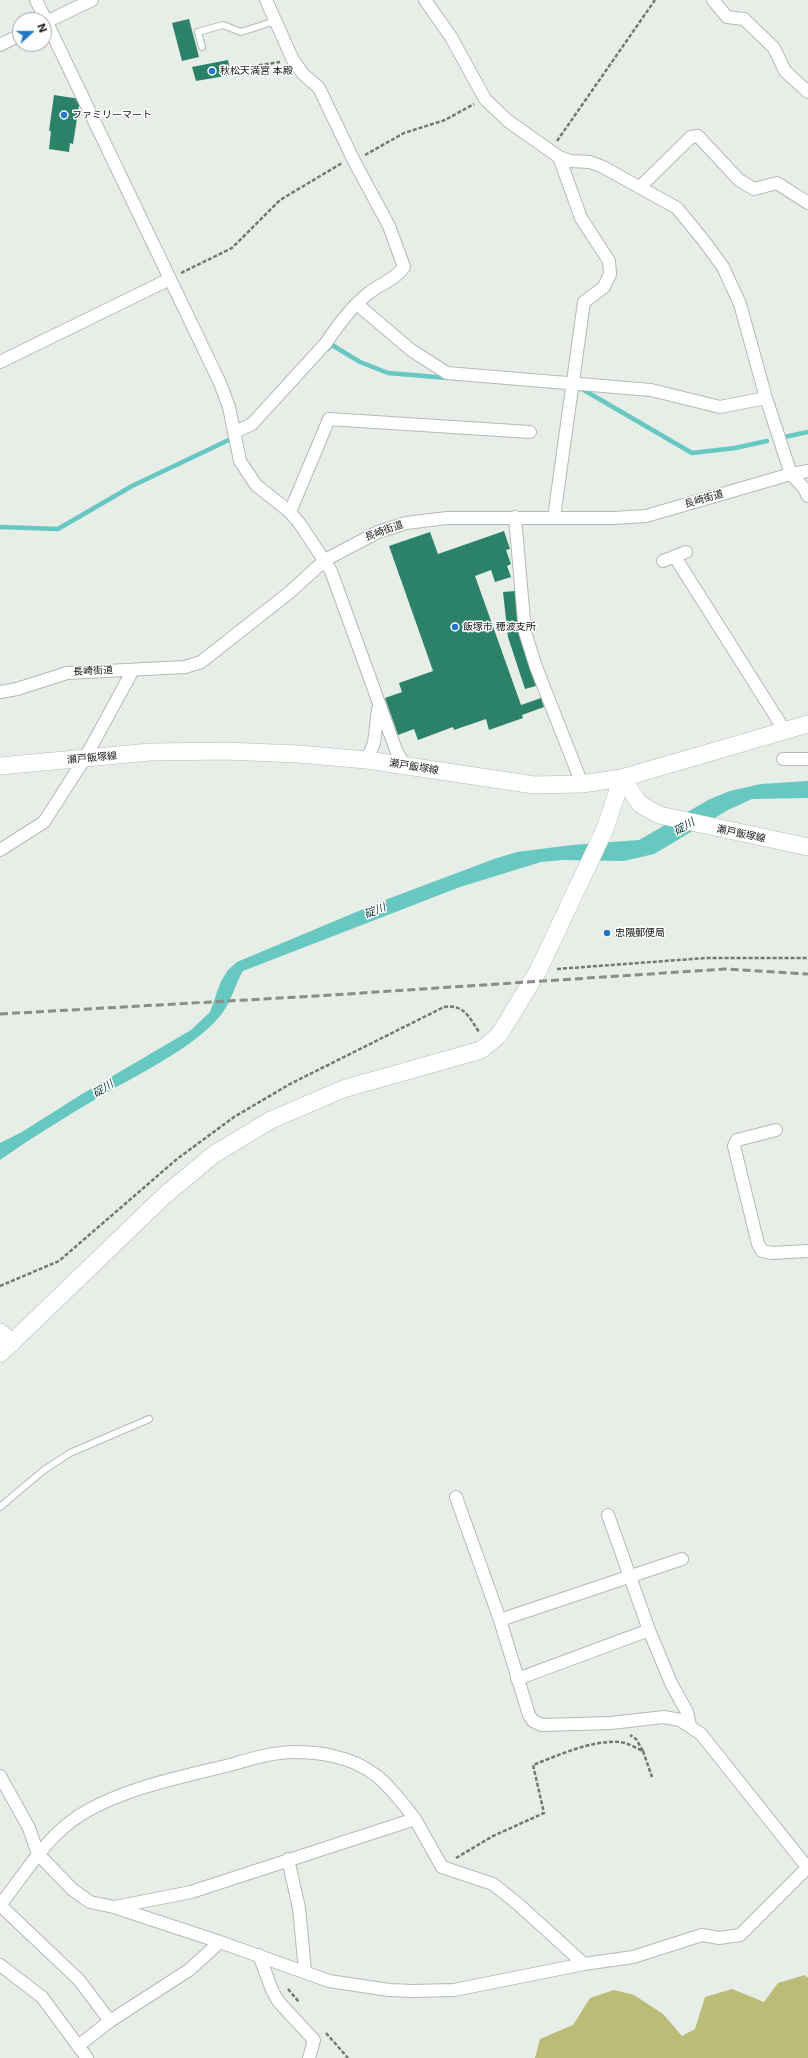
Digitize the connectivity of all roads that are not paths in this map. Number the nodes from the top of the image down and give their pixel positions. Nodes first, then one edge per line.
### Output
1 (36, 0) edge
2 (92, 0) edge
3 (266, 0) edge
4 (425, 0) edge
5 (713, 0) edge
6 (41, 12) edge
7 (52, 20) edge
8 (275, 21) junction
9 (52, 37) edge
10 (12, 39) edge
11 (0, 45) edge
12 (202, 47) dead end
13 (808, 92) edge
14 (555, 154) junction
15 (641, 186) junction
16 (808, 202) edge
17 (170, 279) junction
18 (358, 305) junction
19 (0, 362) edge
20 (572, 384) junction
21 (766, 398) junction
22 (235, 432) junction
23 (530, 432) dead end
24 (808, 471) edge
25 (791, 474) junction
26 (808, 496) edge
27 (290, 512) junction
28 (515, 517) junction
29 (554, 517) junction
30 (686, 552) dead end
31 (325, 560) junction
32 (132, 670) junction
33 (0, 692) edge
34 (378, 704) junction
35 (808, 724) edge
36 (785, 731) junction
37 (85, 758) junction
38 (783, 759) dead end
39 (808, 759) edge
40 (368, 760) junction
41 (0, 766) edge
42 (410, 767) junction
43 (622, 778) junction
44 (582, 784) junction
45 (808, 847) edge
46 (0, 850) edge
47 (776, 1130) dead end
48 (808, 1251) edge
49 (4, 1343) edge
50 (149, 1419) dead end
51 (456, 1497) dead end
52 (0, 1507) edge
53 (608, 1515) dead end
54 (682, 1559) dead end
55 (632, 1576) junction
56 (500, 1620) junction
57 (649, 1630) junction
58 (517, 1679) junction
59 (690, 1726) junction
60 (0, 1776) edge
61 (415, 1819) junction
62 (38, 1854) junction
63 (288, 1859) junction
64 (807, 1867) edge
65 (0, 1905) edge
66 (114, 1908) junction
67 (220, 1942) junction
68 (259, 1955) junction
69 (584, 1964) junction
70 (0, 1966) edge
71 (305, 1971) junction
72 (110, 2021) junction
73 (78, 2046) junction
74 (87, 2058) edge
75 (309, 2058) edge

1 - 6 street
2 - 7 street
3 - 8 street
4 - 14 street
5 - 13 street
8 - 12 lane
8 - 18 street
9 - 17 street
10 - 11 street
14 - 15 street
14 - 20 street
15 - 16 street
15 - 21 street
17 - 19 street
17 - 22 street
18 - 20 street
18 - 22 street
20 - 21 street
20 - 29 street
21 - 25 street
22 - 27 street
23 - 27 street
24 - 25 street, 長崎街道
25 - 26 street
25 - 29 street, 長崎街道
27 - 31 street
28 - 29 street, 長崎街道
28 - 31 street, 長崎街道
28 - 44 street
30 - 36 street
31 - 32 street, 長崎街道
31 - 34 street
32 - 33 street, 長崎街道
32 - 37 street
34 - 40 street
34 - 42 street
35 - 36 street
36 - 43 street
37 - 40 street, 瀬戸飯塚線
37 - 41 street, 瀬戸飯塚線
37 - 46 street
38 - 39 street
40 - 42 street, 瀬戸飯塚線
42 - 44 street, 瀬戸飯塚線
43 - 44 street, 瀬戸飯塚線
43 - 45 street, 瀬戸飯塚線
43 - 49 street
47 - 48 street
50 - 52 lane
51 - 56 street
53 - 55 street
54 - 55 street
55 - 56 street
55 - 57 street
56 - 58 street
57 - 58 street
57 - 59 street
58 - 59 street
59 - 64 street
60 - 62 street
61 - 62 street
61 - 63 street
61 - 69 street
62 - 65 street
62 - 66 street
63 - 66 street
63 - 71 street
64 - 69 street
65 - 72 street
66 - 67 street
67 - 68 street
67 - 72 street
68 - 71 street
68 - 75 street
69 - 71 street
70 - 73 street
72 - 73 street
73 - 74 street

